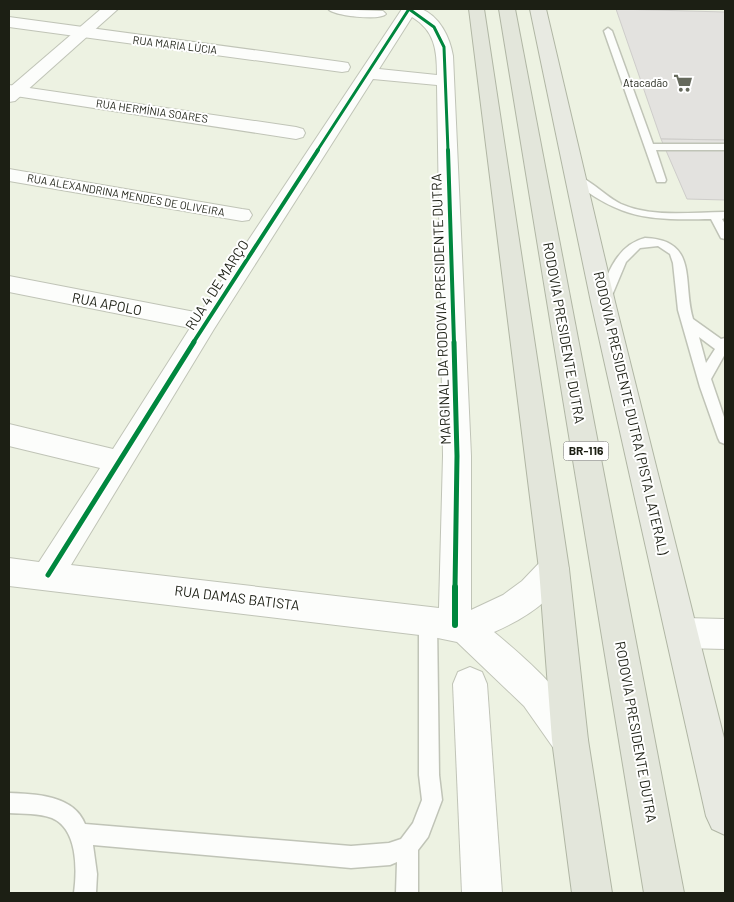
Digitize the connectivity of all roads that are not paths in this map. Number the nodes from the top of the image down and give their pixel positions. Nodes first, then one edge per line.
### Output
1 (110, 9) edge
2 (336, 9) edge
3 (409, 9) edge
4 (476, 9) edge
5 (507, 9) edge
6 (538, 9) edge
7 (78, 14) dead end
8 (378, 14) dead end
9 (9, 22) edge
10 (60, 30) junction
11 (608, 31) dead end
12 (82, 33) junction
13 (45, 42) dead end
14 (342, 68) dead end
15 (368, 73) junction
16 (444, 81) junction
17 (11, 93) edge
18 (296, 133) dead end
19 (649, 147) junction
20 (725, 147) edge
21 (9, 174) edge
22 (575, 178) junction
23 (661, 180) dead end
24 (242, 215) dead end
25 (720, 215) edge
26 (725, 233) edge
27 (9, 284) edge
28 (603, 302) junction
29 (688, 322) junction
30 (206, 323) junction
31 (724, 346) edge
32 (704, 379) junction
33 (720, 412) edge
34 (9, 435) edge
35 (725, 438) edge
36 (118, 461) junction
37 (554, 569) junction
38 (9, 572) edge
39 (48, 575) junction
40 (449, 625) junction
41 (684, 633) junction
42 (725, 634) edge
43 (470, 684) dead end
44 (570, 740) junction
45 (9, 803) edge
46 (725, 816) edge
47 (82, 834) junction
48 (408, 846) junction
49 (85, 893) edge
50 (407, 893) edge
51 (482, 893) edge
52 (592, 893) edge
53 (664, 893) edge

1 - 12 street
2 - 8 street
3 - 15 street, RUA 4 DE MARÇO
3 - 16 street, MARGINAL DA RODOVIA PRESIDENTE DUTRA
4 - 37 highway
5 - 53 highway, RODOVIA PRESIDENTE DUTRA / BR-116
6 - 22 highway, RODOVIA PRESIDENTE DUTRA (PISTA LATERAL)
7 - 10 street
9 - 10 street, RUA MARIA LÚCIA
10 - 12 street, RUA MARIA LÚCIA
10 - 13 street
11 - 19 lane
12 - 14 street, RUA MARIA LÚCIA
12 - 17 street
15 - 16 street
15 - 30 street, RUA 4 DE MARÇO
16 - 40 street, MARGINAL DA RODOVIA PRESIDENTE DUTRA
17 - 18 street, RUA HERMÍNIA SOARES
19 - 20 lane
19 - 23 lane
21 - 24 street, RUA ALEXANDRINA MENDES DE OLIVEIRA
22 - 25 lane
22 - 28 highway, RODOVIA PRESIDENTE DUTRA (PISTA LATERAL)
25 - 26 lane
27 - 30 street, RUA APOLO
28 - 29 lane
28 - 41 highway, RODOVIA PRESIDENTE DUTRA (PISTA LATERAL)
29 - 31 lane
29 - 32 lane
30 - 36 street, RUA 4 DE MARÇO
31 - 32 lane
32 - 33 lane
33 - 35 lane
34 - 36 street
36 - 39 street, RUA 4 DE MARÇO
37 - 40 street
37 - 44 highway
38 - 39 street, RUA DAMAS BATISTA
39 - 40 street, RUA DAMAS BATISTA
40 - 44 street
40 - 48 lane
41 - 42 street
41 - 46 highway, RODOVIA PRESIDENTE DUTRA (PISTA LATERAL)
43 - 51 street
44 - 52 highway
45 - 47 lane
47 - 48 lane
47 - 49 lane
48 - 50 lane

